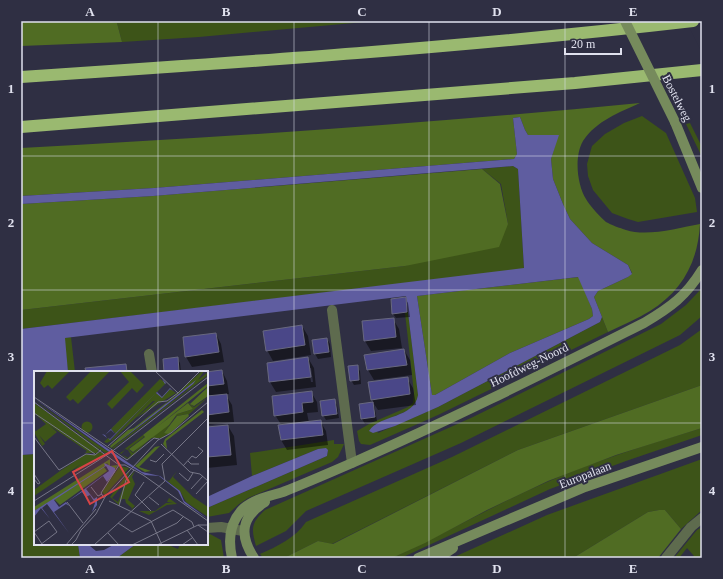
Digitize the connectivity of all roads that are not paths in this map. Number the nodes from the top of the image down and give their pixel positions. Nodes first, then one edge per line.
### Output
1 (625, 21) edge
2 (692, 21) edge
3 (702, 70) edge
4 (21, 77) edge
5 (21, 128) edge
6 (702, 188) edge
7 (702, 270) edge
8 (332, 310) dead end
9 (150, 354) dead end
10 (152, 371) edge
11 (702, 447) edge
12 (352, 463) junction
13 (282, 492) junction
14 (702, 518) edge
15 (208, 528) edge
16 (231, 528) junction
17 (243, 531) junction
18 (479, 533) junction
19 (232, 558) edge
20 (254, 558) edge
21 (418, 558) edge
22 (438, 558) edge
23 (666, 558) edge

1 - 6 street, Bostelweg, bridge
2 - 4 highway
3 - 5 highway
7 - 12 street, Hoofdweg-Noord
8 - 12 street
9 - 10 street
11 - 18 street, Europalaan
12 - 13 street, Hoofdweg-Noord
13 - 16 street, Hoofdweg-Noord
13 - 17 street, Hoofdweg-Noord
14 - 23 street
15 - 16 street
16 - 17 street
16 - 19 street, Hoofdweg-Noord
17 - 20 street
18 - 21 street, Europalaan
18 - 22 street, Europalaan

